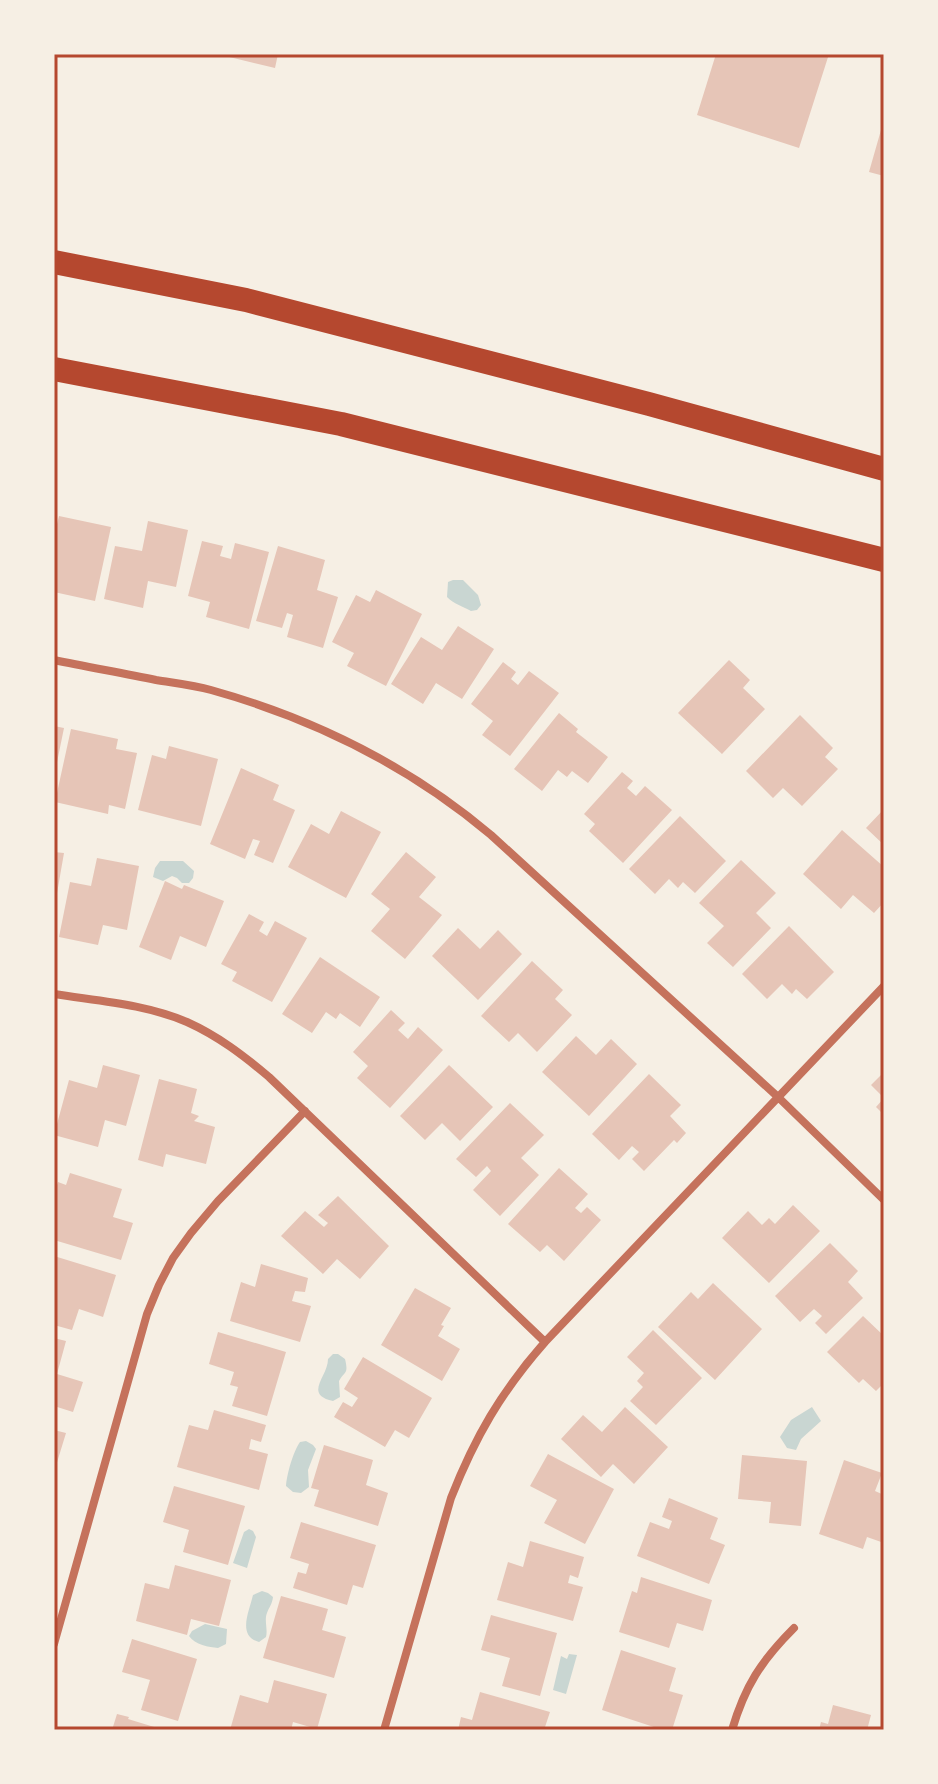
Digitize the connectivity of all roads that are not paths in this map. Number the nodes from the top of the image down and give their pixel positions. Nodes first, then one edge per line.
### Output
1 (54, 262) edge
2 (54, 369) edge
3 (884, 469) edge
4 (884, 560) edge
5 (54, 660) edge
6 (884, 986) edge
7 (54, 994) edge
8 (778, 1097) junction
9 (305, 1111) junction
10 (884, 1200) edge
11 (545, 1342) junction
12 (794, 1628) dead end
13 (54, 1644) edge
14 (384, 1730) edge
15 (732, 1730) edge

1 - 3 highway
2 - 4 highway
5 - 8 street
6 - 8 street
7 - 9 street
8 - 10 street
8 - 11 street
9 - 11 street
9 - 13 street
11 - 14 street
12 - 15 street

